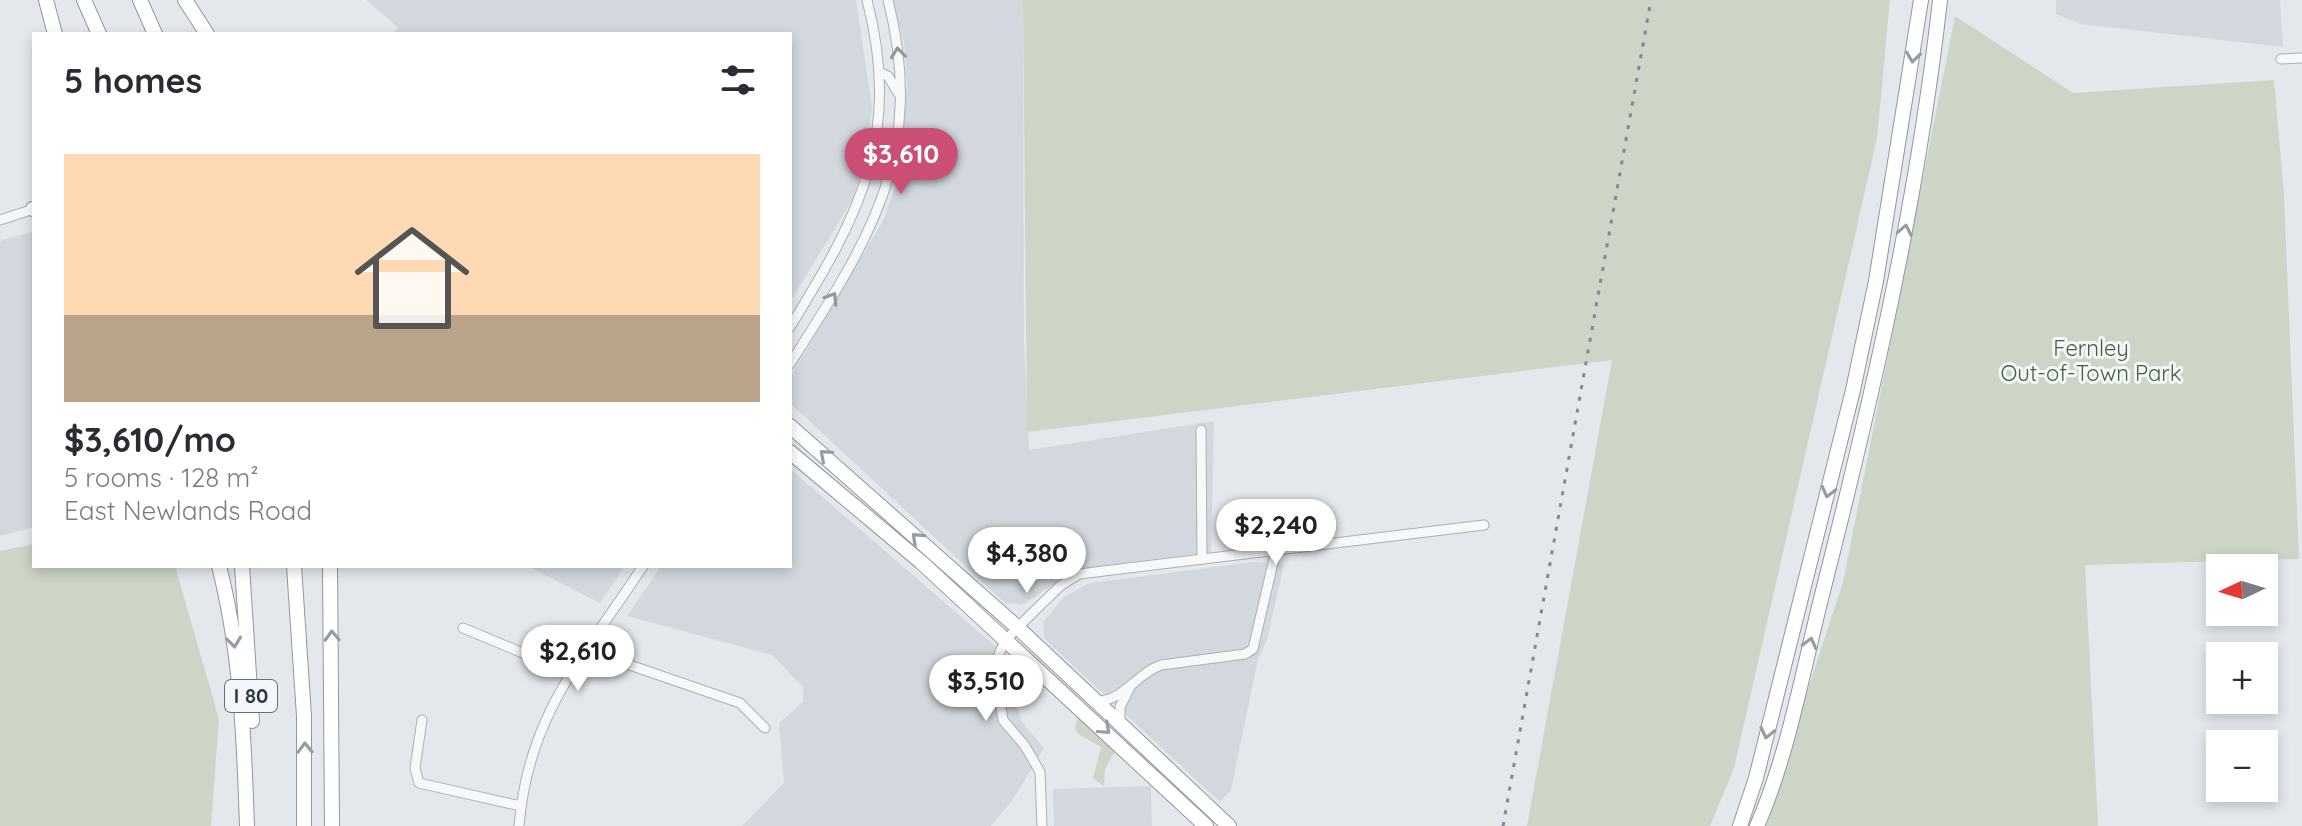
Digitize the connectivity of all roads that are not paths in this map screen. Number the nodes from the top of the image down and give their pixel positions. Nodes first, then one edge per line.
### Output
1 (84, 0) edge
2 (140, 0) edge
3 (185, 0) edge
4 (867, 0) edge
5 (888, 0) edge
6 (1921, 0) edge
7 (1940, 0) edge
8 (47, 1) edge
9 (52, 32) edge
10 (98, 32) edge
11 (154, 32) edge
12 (206, 32) edge
13 (2302, 58) edge
14 (2281, 59) dead end
15 (879, 72) junction
16 (901, 100) junction
17 (32, 210) edge
18 (0, 220) edge
19 (1881, 253) junction
20 (1890, 307) junction
21 (792, 324) edge
22 (792, 361) edge
23 (1855, 381) junction
24 (792, 428) edge
25 (1201, 430) dead end
26 (792, 454) edge
27 (1484, 525) dead end
28 (1276, 550) junction
29 (1202, 559) junction
30 (219, 568) edge
31 (242, 568) edge
32 (294, 568) edge
33 (330, 568) edge
34 (642, 568) edge
35 (1017, 627) junction
36 (463, 628) dead end
37 (1006, 639) junction
38 (586, 650) junction
39 (1784, 662) junction
40 (571, 673) junction
41 (1131, 685) junction
42 (1097, 701) junction
43 (422, 720) dead end
44 (1120, 723) junction
45 (765, 728) dead end
46 (1781, 751) junction
47 (521, 806) junction
48 (250, 826) edge
49 (304, 826) edge
50 (332, 826) edge
51 (519, 826) edge
52 (1042, 826) edge
53 (1206, 826) edge
54 (1229, 826) edge
55 (1740, 826) edge
56 (1757, 826) edge

1 - 10 highway
2 - 11 highway
3 - 12 highway
4 - 15 street
16 -> 5 street
6 -> 19 highway
20 -> 7 highway
8 - 9 highway
13 - 14 street
15 - 16 street
15 - 21 street
22 -> 16 street
17 - 18 street
19 - 20 highway
19 - 23 highway
20 - 23 highway
46 -> 20 highway
23 -> 39 highway
35 -> 24 highway
25 - 29 street
26 - 37 highway
27 - 28 street
28 - 29 street
28 - 41 street
29 - 35 street
30 -> 48 highway
31 - 48 highway, I 80
49 -> 32 highway, I 80
50 -> 33 highway
34 - 38 street
35 - 37 street
35 - 42 highway
36 - 40 street
37 - 52 street
37 -> 53 highway
38 - 40 street
38 - 45 street
39 - 46 highway
39 -> 55 highway
40 - 47 street
41 - 42 street
41 - 44 street
42 - 44 highway
43 - 47 street
44 - 54 highway
46 - 56 highway
47 - 51 street

